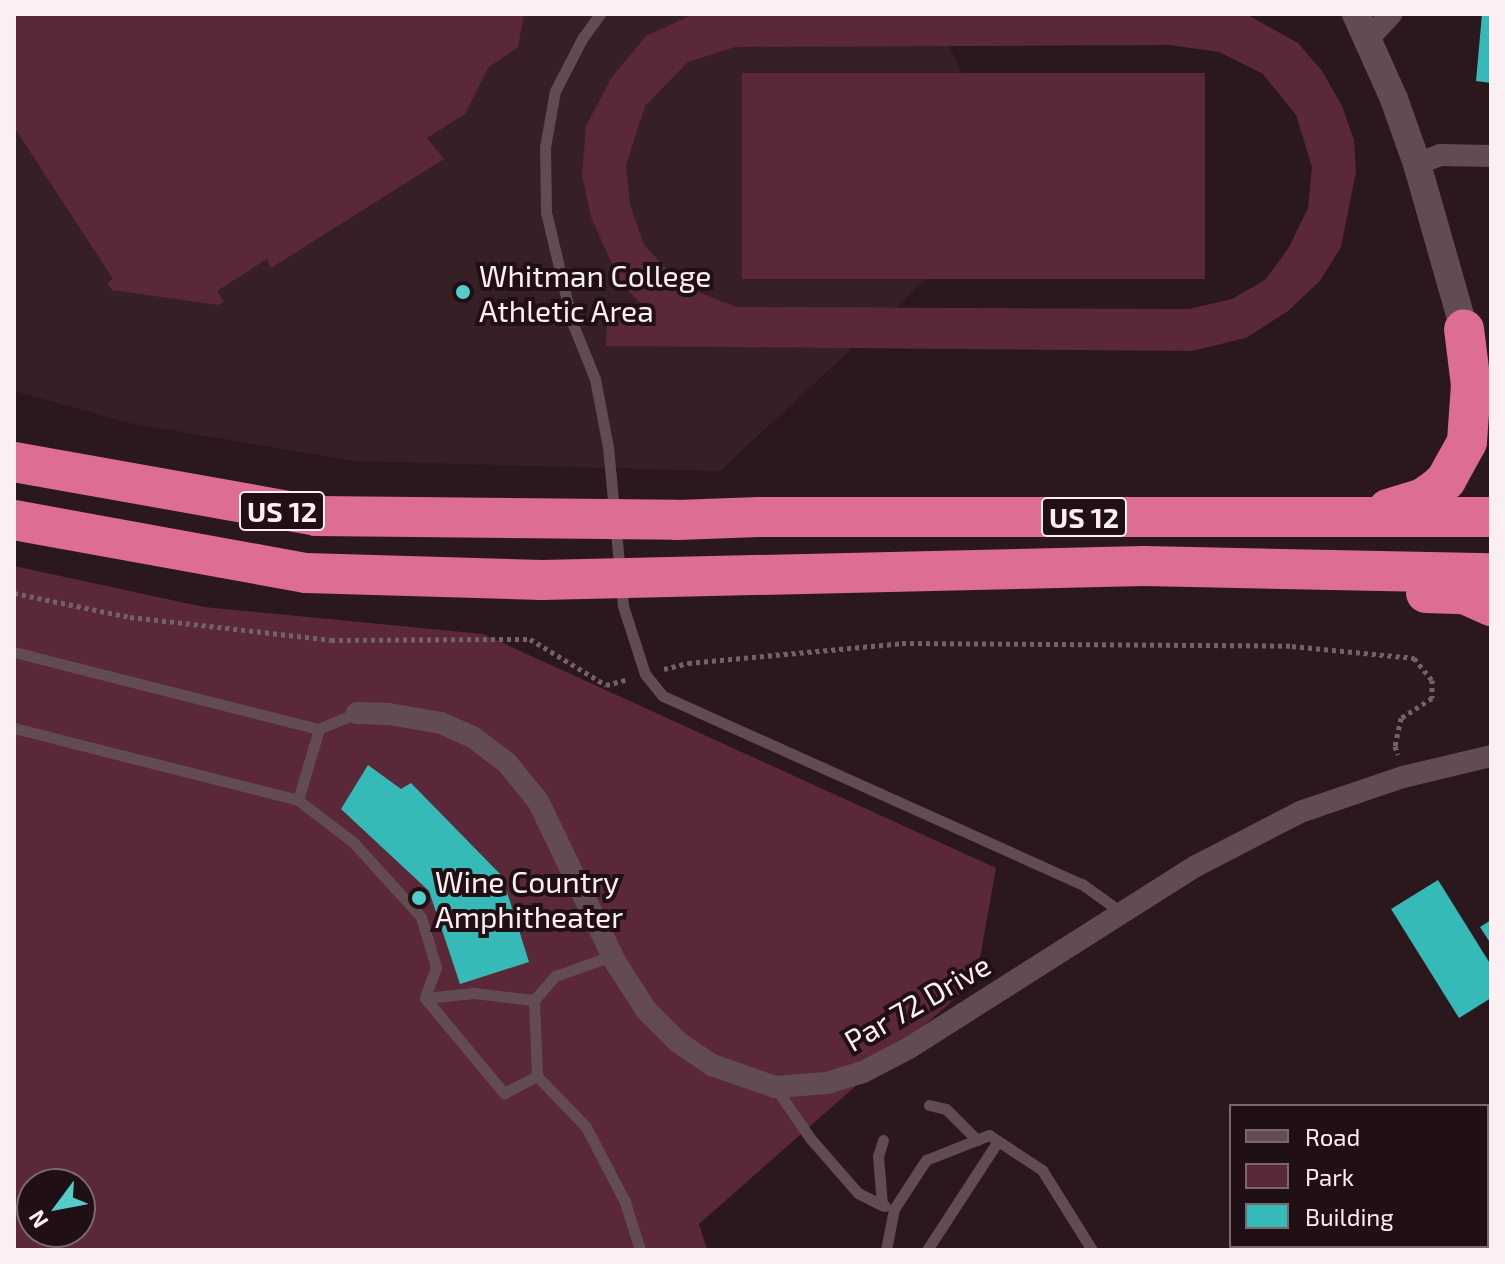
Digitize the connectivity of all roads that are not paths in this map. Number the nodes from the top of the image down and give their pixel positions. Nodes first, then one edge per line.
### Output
1 (600, 14) edge
2 (1391, 14) edge
3 (1362, 26) edge
4 (1491, 156) edge
5 (1417, 164) junction
6 (1464, 329) junction
7 (1491, 392) edge
8 (14, 462) edge
9 (1491, 517) edge
10 (1356, 518) junction
11 (14, 520) edge
12 (1144, 566) junction
13 (1491, 573) edge
14 (1491, 606) edge
15 (14, 652) edge
16 (357, 713) joint
17 (14, 728) edge
18 (318, 729) junction
19 (1491, 756) edge
20 (298, 800) junction
21 (1121, 912) junction
22 (612, 956) junction
23 (425, 998) junction
24 (534, 1000) junction
25 (537, 1076) junction
26 (775, 1087) junction
27 (929, 1105) dead end
28 (883, 1140) dead end
29 (977, 1140) junction
30 (998, 1141) junction
31 (888, 1207) junction
32 (640, 1250) edge
33 (886, 1250) edge
34 (927, 1250) edge
35 (1092, 1250) edge

1 - 21 lane
2 - 3 street
3 - 5 street
4 - 5 street
5 - 6 street
6 - 7 highway
6 - 10 highway
8 - 10 highway, US 12
9 - 10 highway, US 12
11 - 12 highway, US 12
12 - 13 highway, US 12
12 - 14 highway
15 - 18 lane
16 - 18 lane
16 - 22 street, Par 72 Drive
17 - 20 lane
18 - 20 lane
19 - 21 street, Par 72 Drive
20 - 23 lane
21 - 26 street, Par 72 Drive
22 - 24 lane
22 - 26 street, Par 72 Drive
23 - 24 lane
23 - 25 lane
24 - 25 lane
25 - 32 lane
26 - 31 lane
27 - 29 lane
28 - 31 lane
29 - 30 lane
29 - 31 lane
30 - 34 lane
30 - 35 lane
31 - 33 lane

